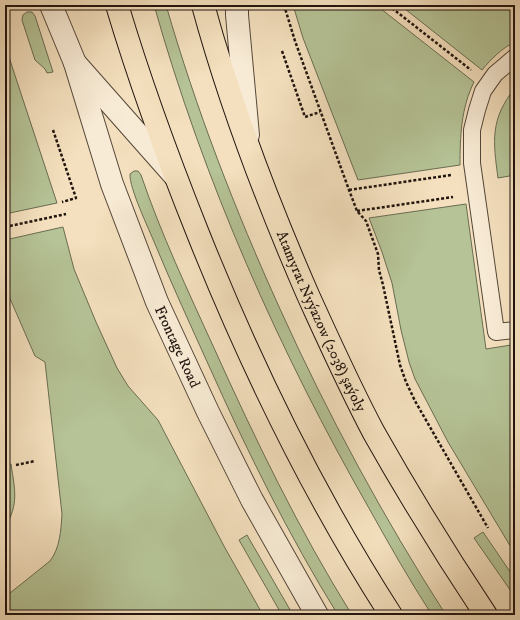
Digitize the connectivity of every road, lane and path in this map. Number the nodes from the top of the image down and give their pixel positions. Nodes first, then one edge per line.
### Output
1 (51, 5) edge
2 (117, 5) edge
3 (203, 5) edge
4 (237, 5) edge
5 (284, 5) edge
6 (388, 5) edge
7 (282, 51) dead end
8 (515, 57) edge
9 (74, 63) junction
10 (488, 84) junction
11 (320, 112) junction
12 (53, 130) dead end
13 (250, 152) junction
14 (474, 172) junction
15 (174, 175) junction
16 (349, 190) junction
17 (477, 194) junction
18 (62, 202) dead end
19 (357, 211) junction
20 (66, 214) dead end
21 (5, 227) edge
22 (515, 330) edge
23 (35, 461) dead end
24 (16, 465) dead end
25 (488, 528) dead end
26 (317, 615) edge
27 (391, 615) edge
28 (486, 615) edge

1 - 9 street, Frontage Road
2 - 15 main road
3 - 13 main road, Atamyrat Nyýazow (2038) şaýoly
4 - 13 street
5 - 11 path
6 - 10 path
7 - 11 path
8 - 10 lane
9 - 15 street
9 - 26 street, Frontage Road
10 - 14 lane
11 - 16 path
12 - 18 path
13 - 28 main road, Atamyrat Nyýazow (2038) şaýoly
14 - 16 path
14 - 17 lane
15 - 27 main road
16 - 19 path
17 - 19 path
17 - 22 lane
19 - 25 path
20 - 21 path
23 - 24 path

